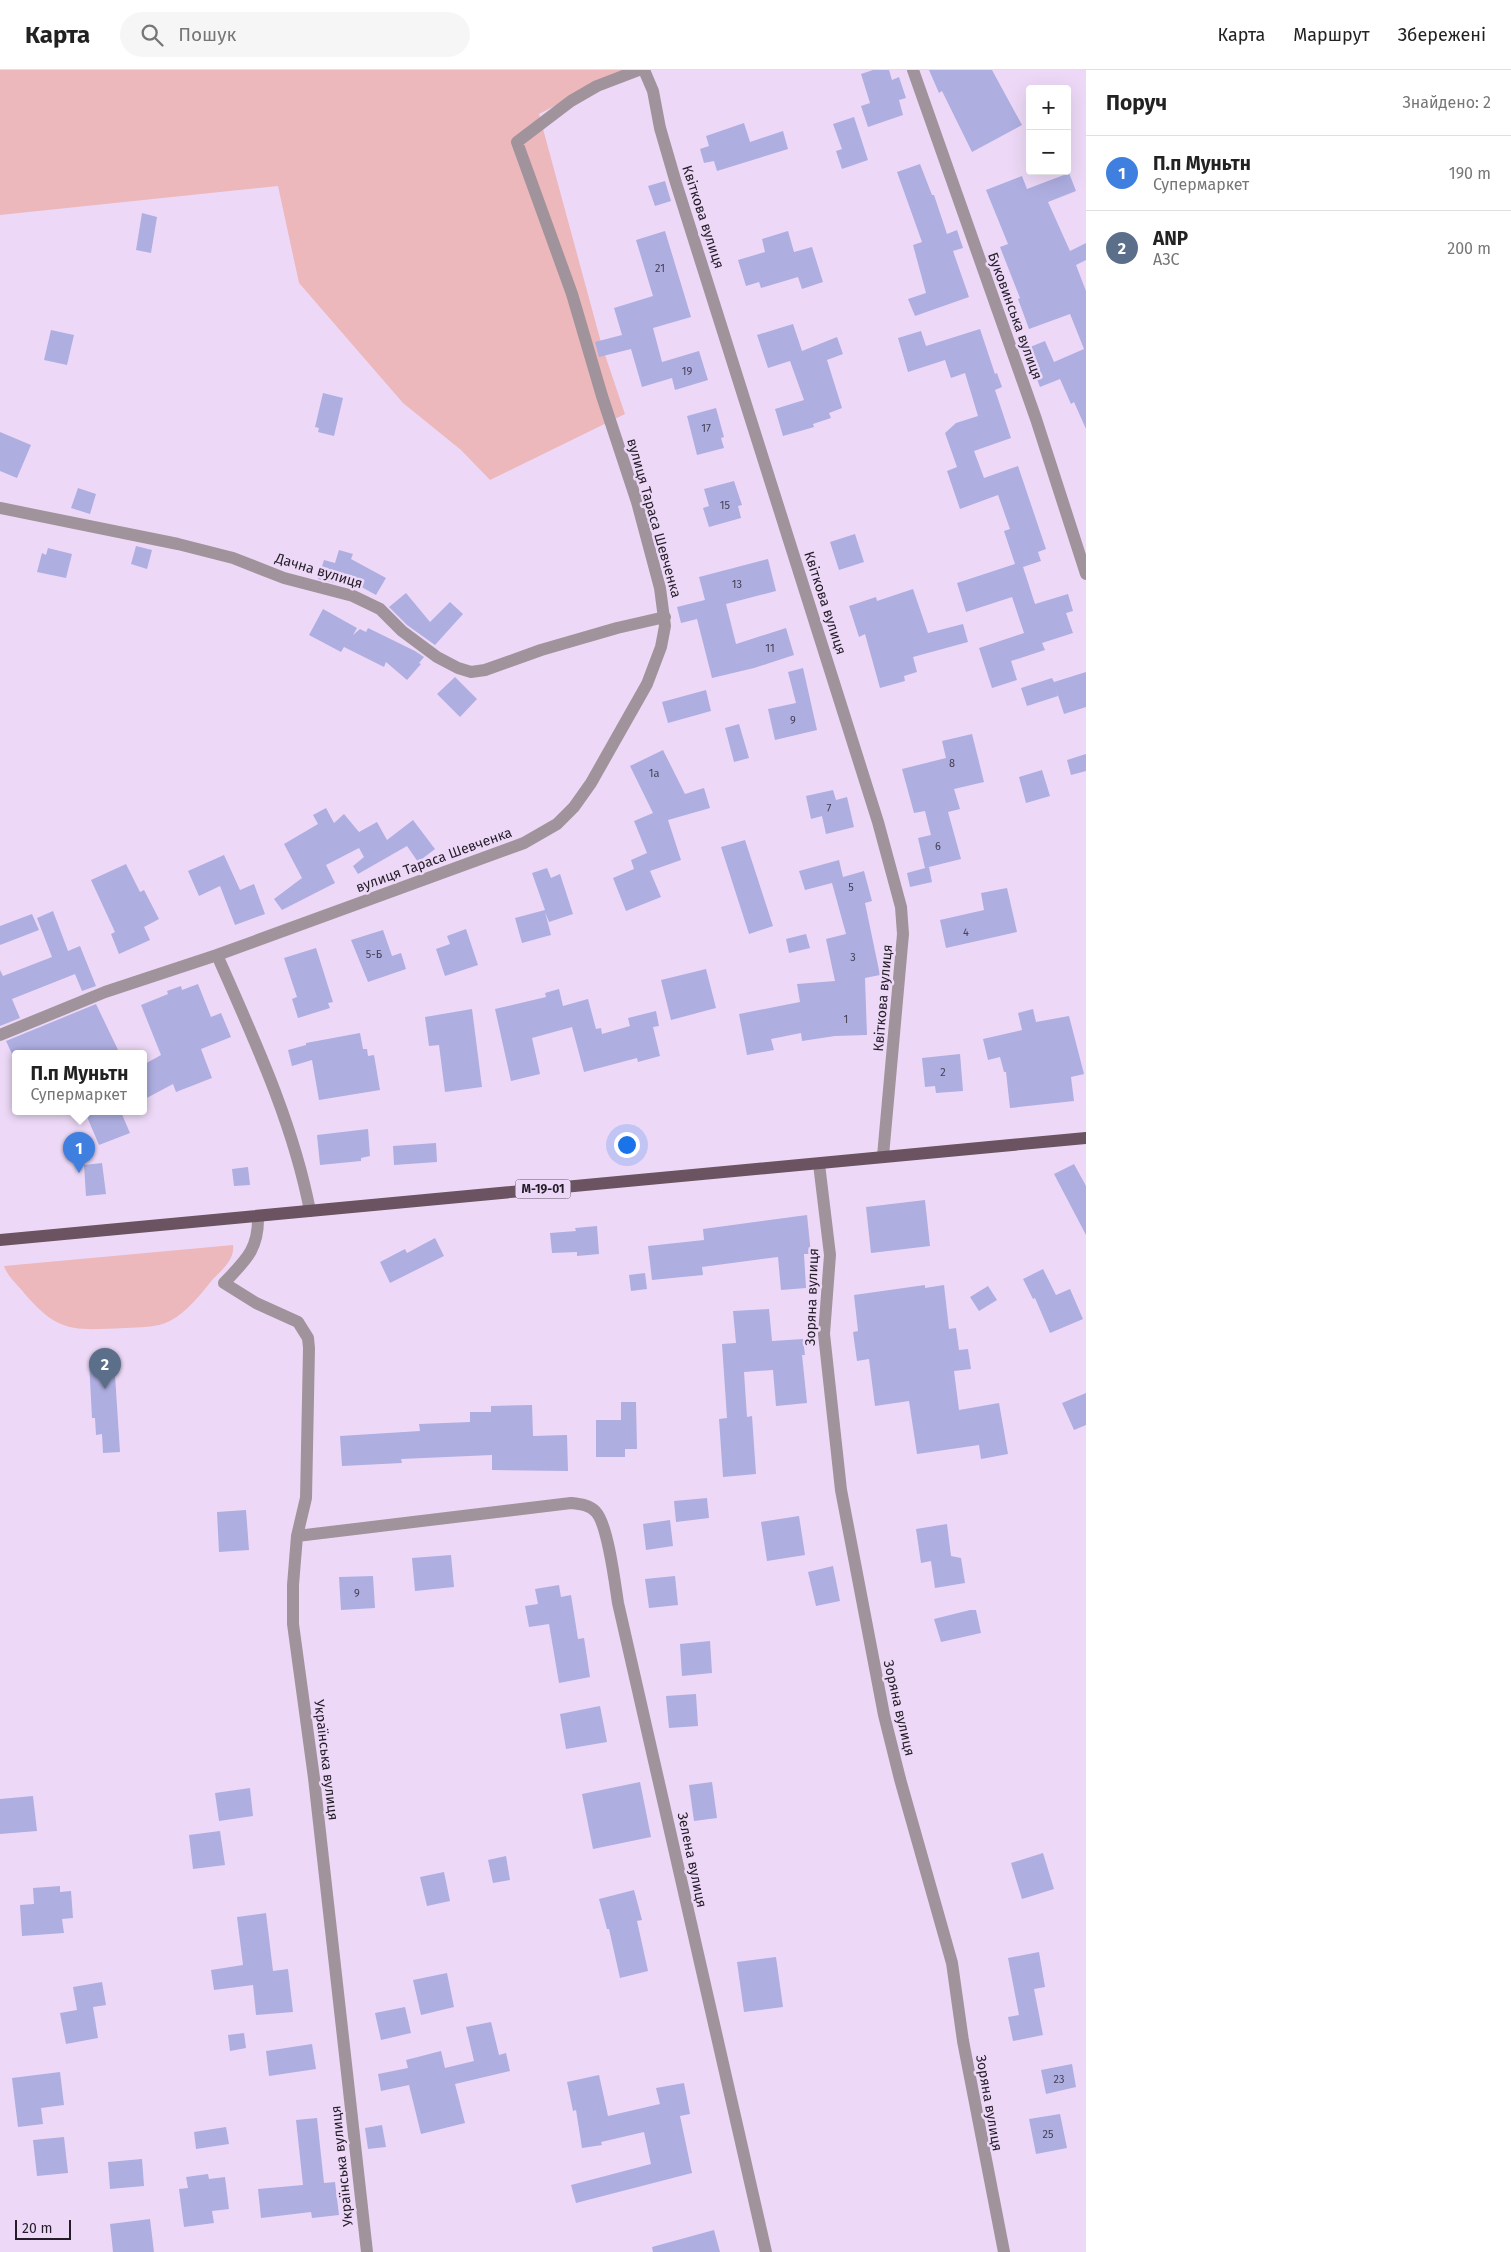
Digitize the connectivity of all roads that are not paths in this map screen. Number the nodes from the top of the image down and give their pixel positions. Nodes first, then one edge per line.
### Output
1 (639, 70) edge
2 (644, 70) edge
3 (913, 70) edge
4 (0, 508) edge
5 (1086, 574) edge
6 (665, 617) junction
7 (217, 955) junction
8 (0, 1035) edge
9 (1086, 1138) edge
10 (883, 1156) junction
11 (819, 1164) junction
12 (310, 1211) junction
13 (258, 1216) junction
14 (0, 1240) edge
15 (297, 1536) junction
16 (363, 2252) edge
17 (766, 2252) edge
18 (1004, 2252) edge

1 - 6 street, вулиця Тараса Шевченка
2 - 10 street, Квіткова вулиця
3 - 5 street, Буковинська вулиця
4 - 6 street, Дачна вулиця
6 - 7 street, вулиця Тараса Шевченка
7 - 8 street, вулиця Тараса Шевченка
7 - 12 street
9 - 10 main road, М-19-01
10 - 11 main road, М-19-01
11 - 12 main road, М-19-01
11 - 18 street, Зоряна вулиця
12 - 13 main road, М-19-01
13 - 14 main road, М-19-01
13 - 15 street, Українська вулиця
15 - 16 street, Українська вулиця
15 - 17 street, Зелена вулиця

